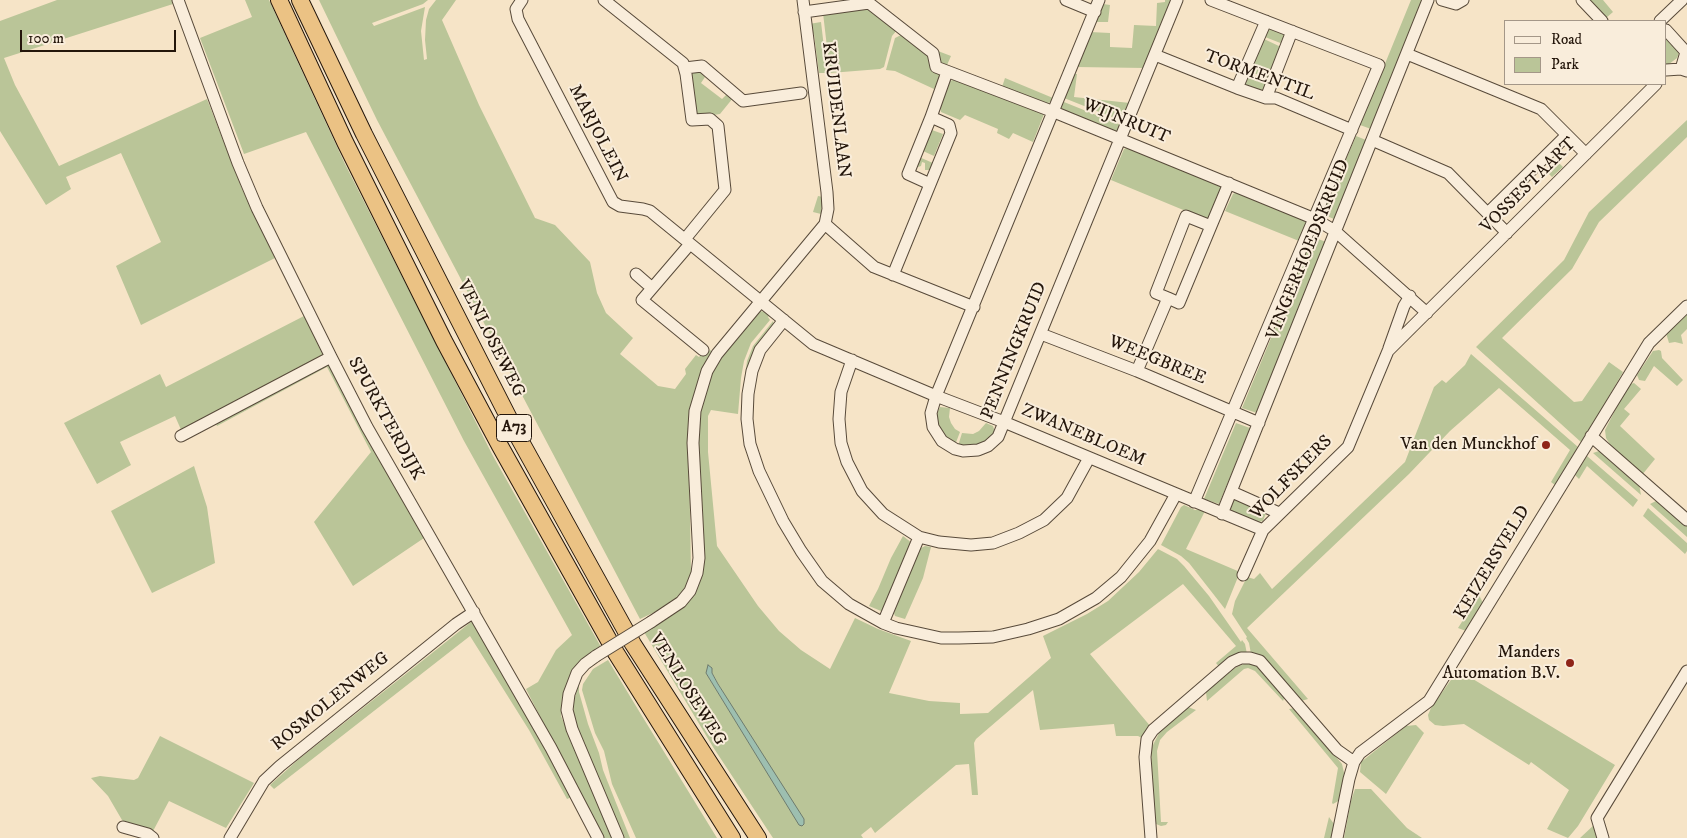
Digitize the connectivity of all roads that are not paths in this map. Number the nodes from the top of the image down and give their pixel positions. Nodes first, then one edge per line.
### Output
1 (178, 0) edge
2 (279, 0) edge
3 (300, 0) edge
4 (522, 0) edge
5 (604, 0) edge
6 (1066, 0) edge
7 (1099, 0) edge
8 (1177, 0) edge
9 (1211, 0) edge
10 (1428, 0) edge
11 (1442, 0) edge
12 (1463, 0) edge
13 (1582, 0) edge
14 (1682, 0) edge
15 (804, 6) edge
16 (1094, 12) junction
17 (1601, 20) edge
18 (1661, 20) edge
19 (1266, 21) junction
20 (1292, 31) junction
21 (1667, 31) edge
22 (1407, 54) junction
23 (1155, 55) junction
24 (684, 68) junction
25 (1667, 70) edge
26 (1684, 70) edge
27 (948, 72) junction
28 (1655, 85) edge
29 (1237, 88) junction
30 (801, 94) dead end
31 (1266, 98) junction
32 (1054, 112) junction
33 (931, 117) junction
34 (1352, 130) junction
35 (1567, 135) junction
36 (1120, 139) junction
37 (1372, 140) junction
38 (1586, 154) junction
39 (1229, 183) junction
40 (930, 184) junction
41 (1488, 213) junction
42 (1315, 219) junction
43 (825, 224) junction
44 (1211, 226) junction
45 (1335, 231) junction
46 (1507, 233) junction
47 (688, 242) junction
48 (636, 274) dead end
49 (893, 275) junction
50 (652, 288) junction
51 (1410, 296) junction
52 (1168, 298) junction
53 (761, 301) junction
54 (974, 306) junction
55 (1687, 306) edge
56 (1427, 313) junction
57 (784, 320) junction
58 (1041, 334) junction
59 (703, 350) dead end
60 (1388, 351) junction
61 (331, 357) junction
62 (852, 360) junction
63 (1137, 371) junction
64 (936, 396) junction
65 (1232, 411) junction
66 (1004, 422) junction
67 (1259, 423) junction
68 (180, 436) dead end
69 (1591, 436) junction
70 (1089, 458) junction
71 (1232, 492) junction
72 (1176, 494) junction
73 (1194, 502) junction
74 (1279, 513) junction
75 (1222, 514) junction
76 (1687, 520) edge
77 (1263, 530) junction
78 (919, 536) junction
79 (1243, 575) dead end
80 (474, 612) junction
81 (883, 623) junction
82 (1687, 671) edge
83 (1354, 762) junction
84 (123, 827) dead end
85 (153, 838) edge
86 (230, 838) edge
87 (598, 838) edge
88 (618, 838) edge
89 (732, 838) edge
90 (758, 838) edge
91 (1151, 838) edge
92 (1337, 838) edge
93 (1603, 838) edge

1 - 61 street, SPURKTERDIJK
2 - 89 highway, A73
3 - 90 highway, VENLOSEWEG / A73
4 - 47 street, MARJOLEIN
5 - 24 street
6 - 16 street
7 - 16 street, PENNINGKRUID
8 - 23 street, PENNINGKRUID
9 - 19 street
10 - 22 street, VINGERHOEDSKRUID
11 - 12 street
13 - 17 street
14 - 18 street
15 - 27 street, WIJNRUIT
15 - 43 street, KRUIDENLAAN
16 - 32 street, PENNINGKRUID
19 - 20 street
19 - 29 street
20 - 31 street
20 - 34 street, VINGERHOEDSKRUID
21 - 26 street
22 - 35 street
22 - 37 street, VINGERHOEDSKRUID
23 - 29 street, TORMENTIL
23 - 36 street, PENNINGKRUID
24 - 30 street
24 - 47 street
25 - 26 street
27 - 32 street, WIJNRUIT
27 - 33 street
28 - 38 street, VOSSESTAART
29 - 31 street, TORMENTIL
31 - 34 street, TORMENTIL
32 - 36 street, WIJNRUIT
32 - 54 street, PENNINGKRUID
33 - 40 street
33 - 40 street
34 - 42 street, VINGERHOEDSKRUID
35 - 38 street
35 - 41 street, VOSSESTAART
36 - 39 street, WIJNRUIT
36 - 58 street, PENNINGKRUID
37 - 41 street
37 - 45 street, VINGERHOEDSKRUID
38 - 46 street, VOSSESTAART
39 - 42 street, WIJNRUIT
39 - 44 street
40 - 49 street
41 - 46 street
42 - 45 street, WIJNRUIT
42 - 65 street, VINGERHOEDSKRUID
43 - 49 street
43 - 53 street
44 - 52 street
44 - 52 street
45 - 51 street, WIJNRUIT
45 - 67 street, VINGERHOEDSKRUID
46 - 56 street, VOSSESTAART
47 - 50 street
47 - 53 street, MARJOLEIN
48 - 50 street
49 - 54 street
50 - 59 street
51 - 56 street, WIJNRUIT
51 - 60 street, WOLFSKERS
52 - 63 street
53 - 57 street, ZWANEBLOEM
53 - 88 street, bridge
54 - 64 street, PENNINGKRUID
55 - 69 street, KEIZERSVELD
56 - 60 street, WOLFSKERS
57 - 62 street, ZWANEBLOEM
57 - 81 street
58 - 63 street, WEEGBREE
58 - 66 street, PENNINGKRUID
60 - 74 street, WOLFSKERS
61 - 68 street
61 - 80 street, SPURKTERDIJK
62 - 64 street, ZWANEBLOEM
62 - 78 street
63 - 65 street, WEEGBREE
64 - 66 street, ZWANEBLOEM
64 - 66 street, PENNINGKRUID
65 - 67 street, WEEGBREE
65 - 73 street, VINGERHOEDSKRUID
66 - 70 street, ZWANEBLOEM
67 - 71 street, VINGERHOEDSKRUID
69 - 76 street
69 - 83 street, KEIZERSVELD
70 - 72 street, ZWANEBLOEM
70 - 78 street
71 - 74 street
71 - 75 street, VINGERHOEDSKRUID
72 - 73 street, ZWANEBLOEM
72 - 81 street
73 - 75 street, ZWANEBLOEM
74 - 77 street, WOLFSKERS
75 - 77 street, ZWANEBLOEM
77 - 79 street, WOLFSKERS
78 - 81 street
80 - 86 street, ROSMOLENWEG
80 - 87 street, SPURKTERDIJK
82 - 93 street
83 - 91 street
83 - 92 street
84 - 85 street

